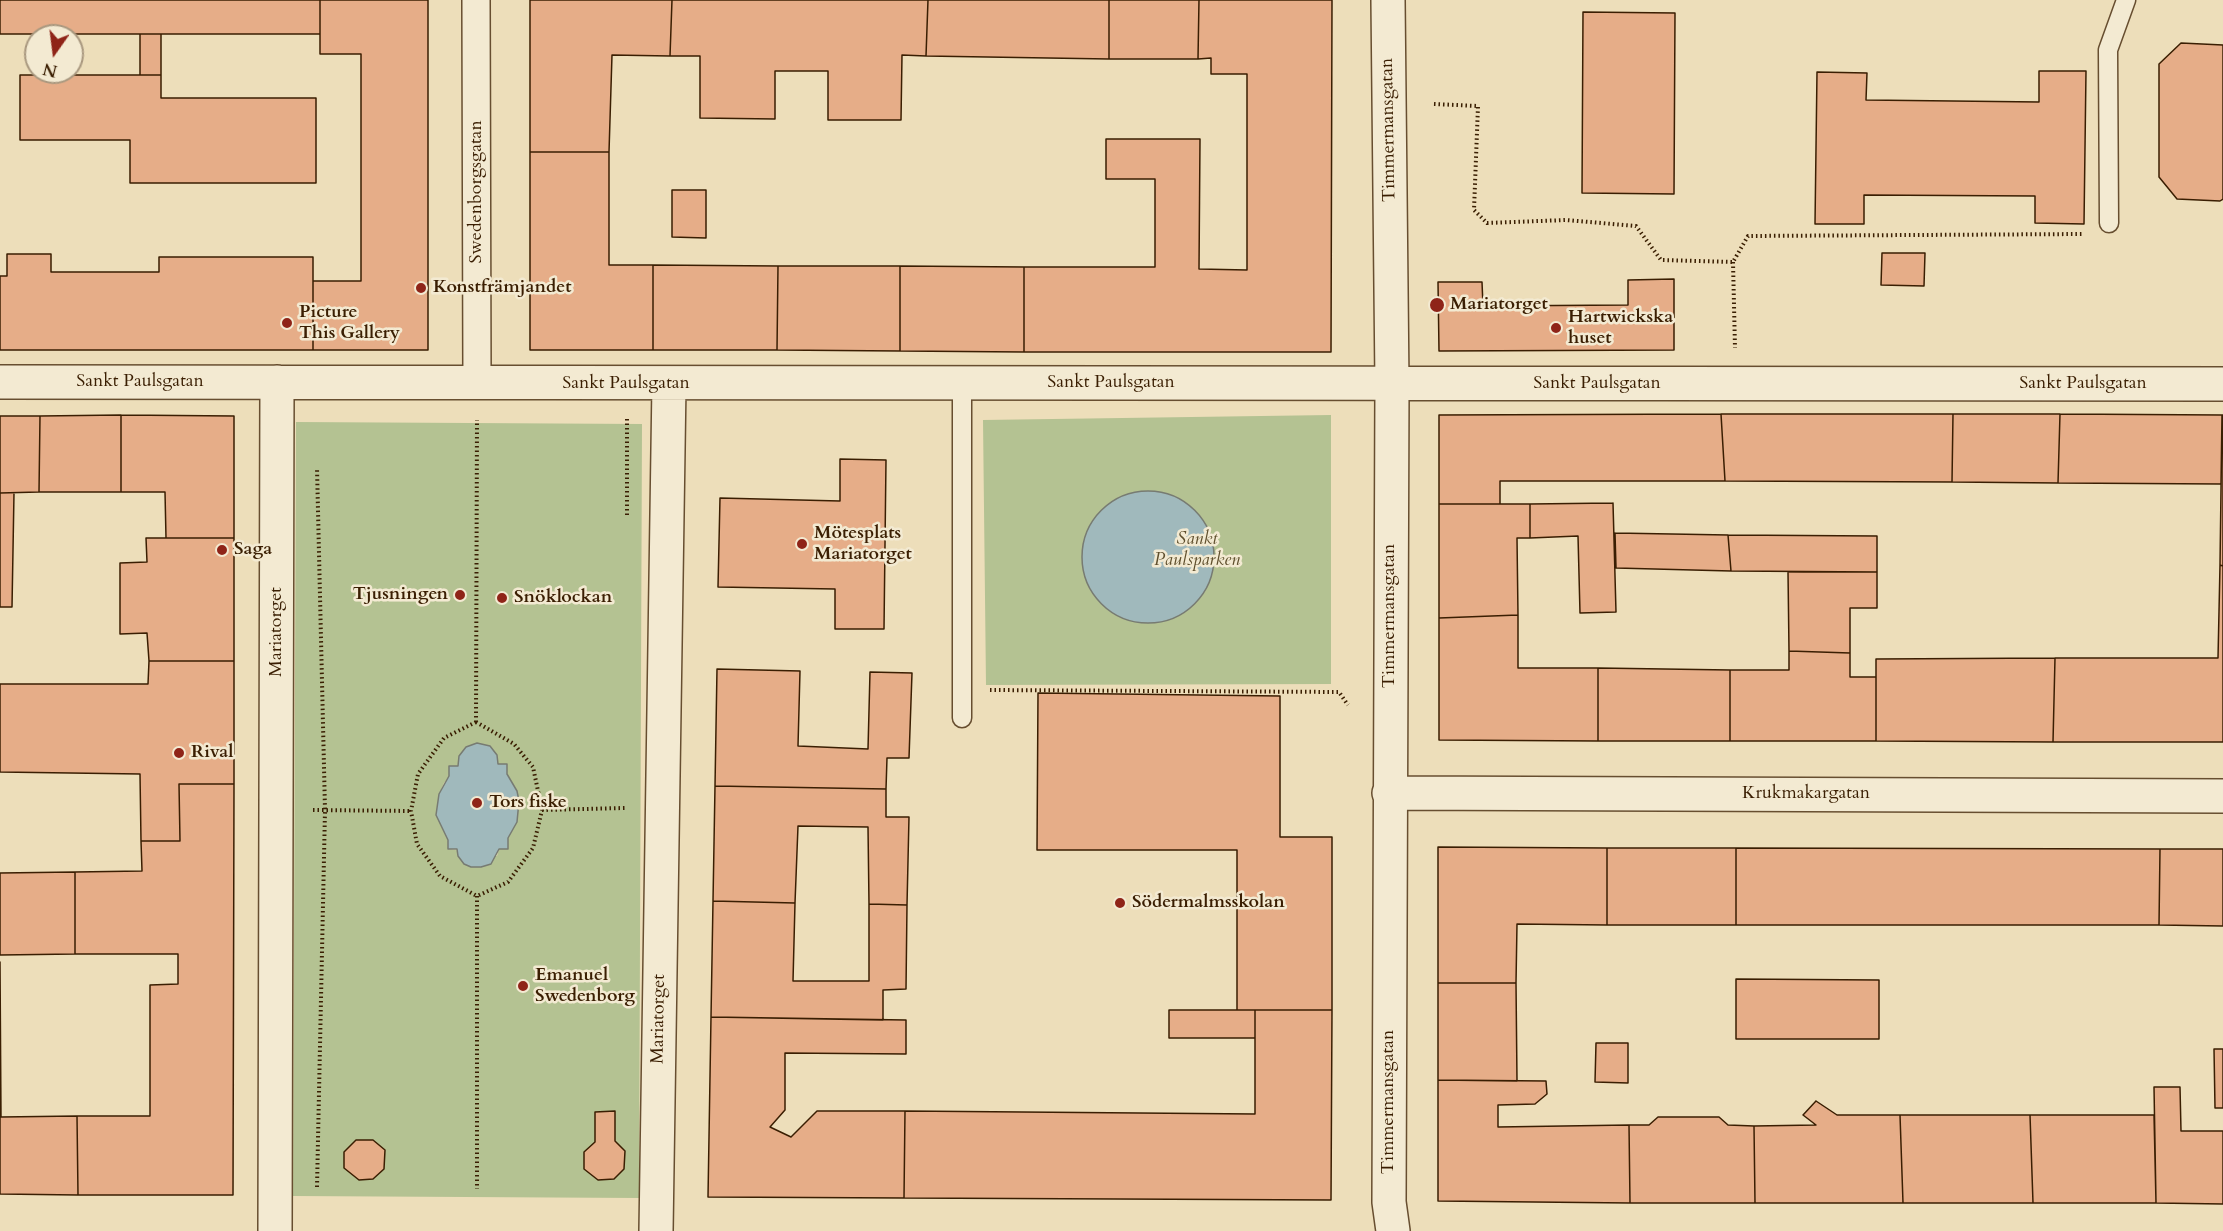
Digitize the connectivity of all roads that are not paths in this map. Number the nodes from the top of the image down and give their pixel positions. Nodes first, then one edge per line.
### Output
1 (476, 0) edge
2 (1388, 0) edge
3 (2126, 0) edge
4 (2109, 223) road end
5 (0, 382) edge
6 (278, 382) junction
7 (962, 383) junction
8 (477, 384) junction
9 (669, 384) junction
10 (1392, 384) junction
11 (2223, 384) edge
12 (962, 717) dead end
13 (1389, 793) junction
14 (2223, 796) edge
15 (274, 1231) edge
16 (656, 1231) edge
17 (1393, 1231) edge

1 - 8 street, Swedenborgsgatan
2 - 10 street, Timmermansgatan
3 - 4 lane
5 - 6 street, Sankt Paulsgatan
6 - 8 street, Sankt Paulsgatan
6 - 15 street, Mariatorget
7 - 9 street, Sankt Paulsgatan
7 - 10 street, Sankt Paulsgatan
7 - 12 lane
8 - 9 street, Sankt Paulsgatan
9 - 16 street, Mariatorget
10 - 11 street, Sankt Paulsgatan
10 - 13 street, Timmermansgatan
13 - 14 street, Krukmakargatan
13 - 17 street, Timmermansgatan

